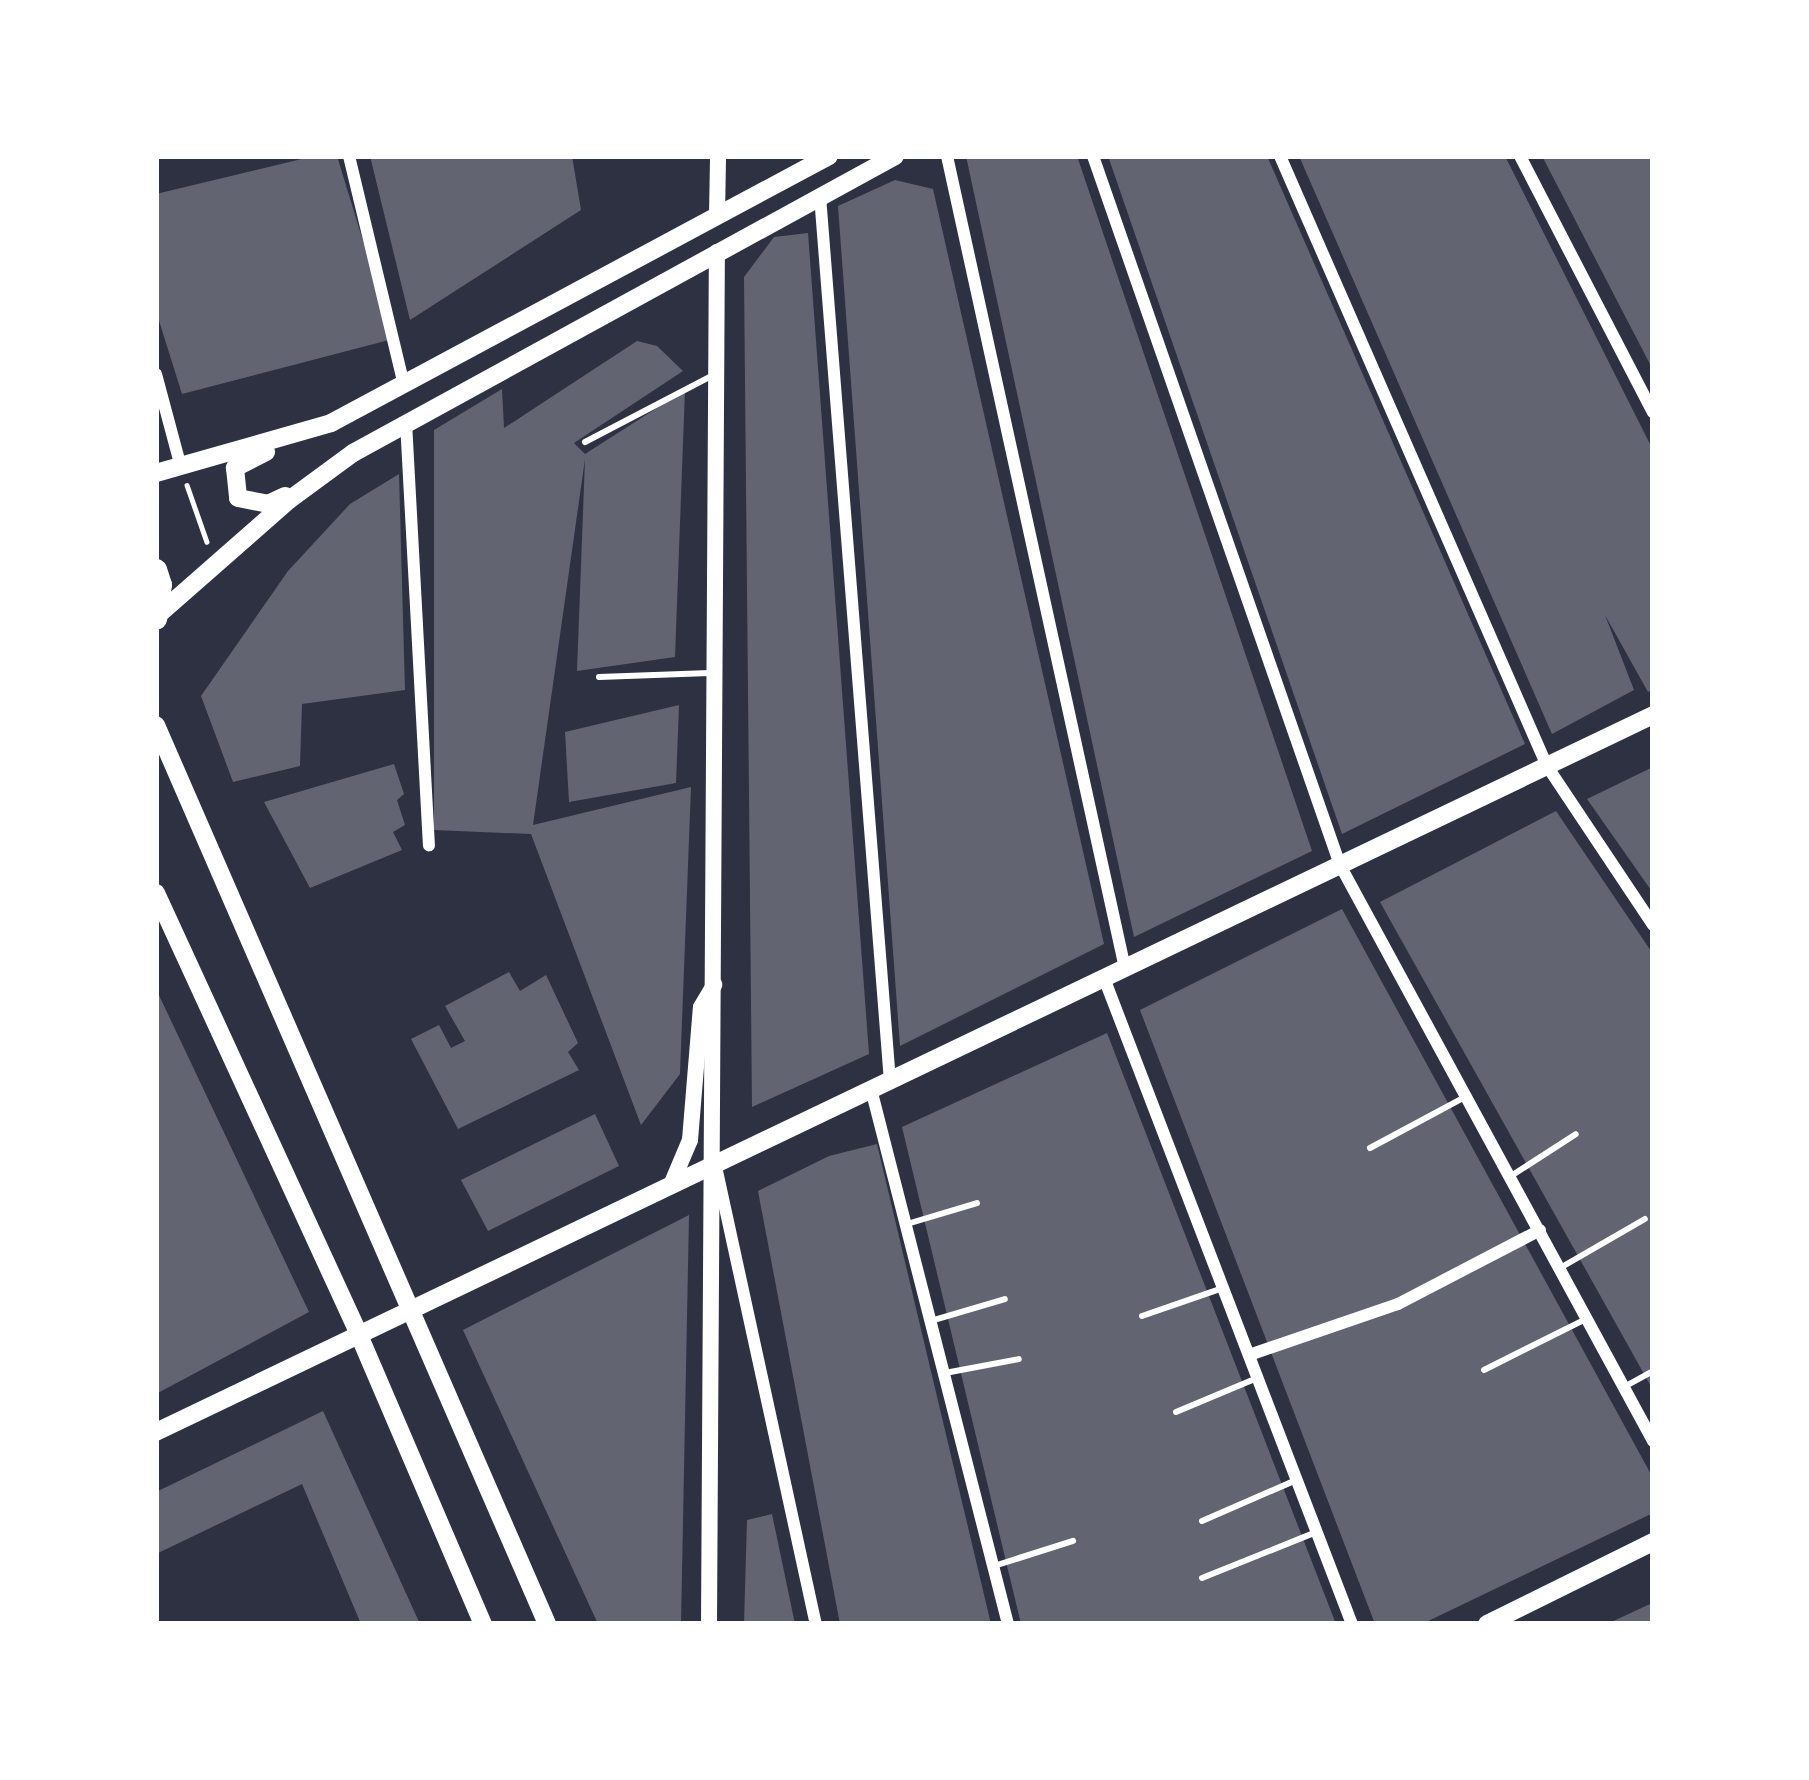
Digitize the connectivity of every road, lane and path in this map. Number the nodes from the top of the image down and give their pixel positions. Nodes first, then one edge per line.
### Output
1 (349, 156) edge
2 (718, 156) edge
3 (829, 156) edge
4 (895, 156) edge
5 (947, 156) edge
6 (1093, 156) edge
7 (1280, 156) edge
8 (1520, 156) edge
9 (820, 196) junction
10 (717, 216) junction
11 (717, 252) junction
12 (156, 374) edge
13 (716, 374) junction
14 (404, 385) junction
15 (1653, 413) edge
16 (406, 420) junction
17 (331, 423) junction
18 (585, 442) dead end
19 (181, 467) junction
20 (156, 473) edge
21 (313, 482) junction
22 (215, 565) junction
23 (156, 569) edge
24 (157, 617) edge
25 (714, 673) junction
26 (598, 676) dead end
27 (1653, 716) edge
28 (156, 724) edge
29 (165, 764) edge
30 (1547, 766) junction
31 (429, 844) dead end
32 (1340, 865) junction
33 (156, 893) edge
34 (1653, 925) edge
35 (1125, 968) junction
36 (1104, 978) junction
37 (715, 985) junction
38 (880, 1085) junction
39 (1468, 1095) junction
40 (1576, 1134) dead end
41 (1370, 1148) dead end
42 (715, 1164) junction
43 (1511, 1176) junction
44 (671, 1185) junction
45 (977, 1203) dead end
46 (1645, 1219) dead end
47 (907, 1224) junction
48 (1540, 1230) junction
49 (1560, 1268) junction
50 (1223, 1288) junction
51 (1005, 1299) dead end
52 (410, 1310) junction
53 (1142, 1316) dead end
54 (1587, 1318) junction
55 (932, 1321) junction
56 (358, 1335) junction
57 (1250, 1355) junction
58 (1019, 1359) dead end
59 (1484, 1370) dead end
60 (1653, 1371) edge
61 (945, 1373) junction
62 (1258, 1377) junction
63 (1624, 1387) junction
64 (1176, 1412) dead end
65 (156, 1432) edge
66 (1653, 1441) edge
67 (1298, 1479) junction
68 (1202, 1521) dead end
69 (1318, 1532) junction
70 (1073, 1541) dead end
71 (1653, 1541) edge
72 (994, 1566) junction
73 (1202, 1578) dead end
74 (483, 1624) edge
75 (547, 1624) edge
76 (709, 1624) edge
77 (816, 1624) edge
78 (1008, 1624) edge
79 (1352, 1624) edge
80 (1487, 1624) edge

1 - 14 street
2 - 10 street
3 - 10 main road
4 - 9 main road
5 - 35 street
6 - 32 street
7 - 30 street
8 - 15 street
9 - 11 main road
9 - 38 street
10 - 14 main road
11 - 13 street
11 - 16 main road
12 - 19 street
13 - 18 lane
13 - 25 street
14 - 17 main road
16 - 21 main road
16 - 31 street
17 - 19 main road
17 - 21 main road
19 - 20 main road
19 - 22 path
21 - 22 main road
22 - 24 main road
23 - 24 main road
25 - 26 lane
25 - 37 street
27 - 30 main road
28 - 29 main road
29 - 52 main road
30 - 32 main road
30 - 34 street
32 - 35 main road
32 - 39 street
33 - 56 main road
35 - 36 main road
36 - 38 main road
36 - 50 street
37 - 42 street
37 - 44 street
38 - 42 main road
38 - 47 street
39 - 41 lane
39 - 43 street
40 - 43 lane
42 - 44 main road
42 - 76 street
42 - 77 street
43 - 48 street
44 - 52 main road
45 - 47 lane
46 - 49 lane
47 - 55 street
48 - 49 street
48 - 57 street
49 - 54 street
50 - 53 lane
50 - 57 street
51 - 55 lane
52 - 56 main road
52 - 75 main road
54 - 59 lane
54 - 63 street
55 - 61 street
56 - 65 main road
56 - 74 main road
57 - 62 street
58 - 61 lane
60 - 63 lane
61 - 72 street
62 - 64 lane
62 - 67 street
63 - 66 street
67 - 68 lane
67 - 69 street
69 - 73 lane
69 - 79 street
70 - 72 lane
71 - 80 main road
72 - 78 street

